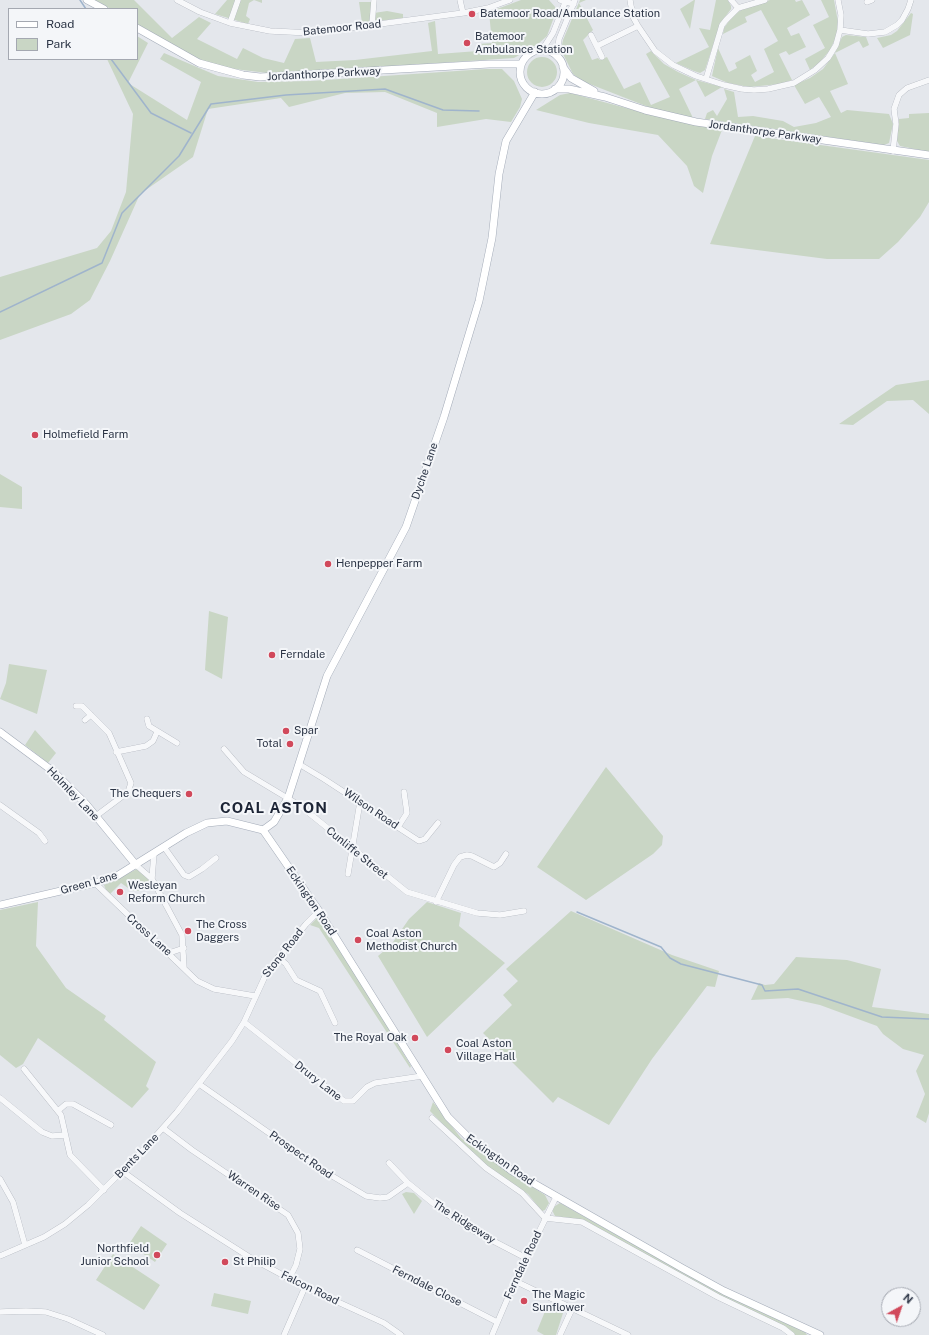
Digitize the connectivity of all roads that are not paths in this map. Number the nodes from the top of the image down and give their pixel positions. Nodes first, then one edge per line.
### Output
1 (87, 0) edge
2 (177, 0) edge
3 (238, 0) edge
4 (374, 0) edge
5 (460, 0) edge
6 (510, 0) edge
7 (564, 0) edge
8 (630, 0) edge
9 (731, 0) edge
10 (765, 0) edge
11 (838, 0) edge
12 (911, 0) edge
13 (574, 2) edge
14 (102, 8) edge
15 (738, 8) junction
16 (462, 12) junction
17 (230, 23) junction
18 (372, 25) junction
19 (638, 26) junction
20 (138, 29) edge
21 (840, 30) junction
22 (592, 35) dead end
23 (597, 46) junction
24 (542, 50) junction
25 (557, 57) junction
26 (602, 57) dead end
27 (521, 64) junction
28 (563, 66) junction
29 (706, 79) junction
30 (929, 80) edge
31 (555, 89) junction
32 (535, 92) junction
33 (605, 97) junction
34 (893, 151) junction
35 (929, 155) edge
36 (76, 706) dead end
37 (91, 715) junction
38 (147, 719) dead end
39 (85, 720) dead end
40 (0, 732) edge
41 (157, 732) junction
42 (177, 743) dead end
43 (224, 748) dead end
44 (116, 752) junction
45 (299, 764) junction
46 (404, 792) dead end
47 (288, 798) junction
48 (360, 802) junction
49 (0, 805) edge
50 (96, 816) junction
51 (438, 823) dead end
52 (398, 827) junction
53 (263, 830) junction
54 (45, 841) dead end
55 (164, 847) junction
56 (352, 849) junction
57 (154, 853) junction
58 (506, 854) dead end
59 (216, 858) dead end
60 (136, 865) junction
61 (348, 874) dead end
62 (152, 879) junction
63 (95, 883) junction
64 (436, 902) junction
65 (0, 905) edge
66 (319, 910) junction
67 (524, 911) dead end
68 (184, 948) junction
69 (169, 953) junction
70 (278, 957) junction
71 (184, 968) junction
72 (256, 996) junction
73 (244, 1022) junction
74 (335, 1023) dead end
75 (24, 1069) dead end
76 (422, 1076) junction
77 (199, 1084) junction
78 (0, 1098) edge
79 (59, 1110) junction
80 (432, 1118) dead end
81 (111, 1125) dead end
82 (163, 1128) junction
83 (65, 1135) junction
84 (389, 1163) dead end
85 (122, 1171) junction
86 (0, 1179) edge
87 (408, 1183) junction
88 (104, 1190) junction
89 (556, 1197) junction
90 (545, 1218) junction
91 (25, 1245) junction
92 (357, 1250) dead end
93 (0, 1256) edge
94 (526, 1258) junction
95 (289, 1279) junction
96 (515, 1281) junction
97 (305, 1287) junction
98 (572, 1309) junction
99 (0, 1312) edge
100 (497, 1322) junction
101 (816, 1334) edge
102 (103, 1335) edge
103 (284, 1335) edge
104 (401, 1335) edge
105 (492, 1335) edge
106 (560, 1335) edge
107 (628, 1335) edge
108 (792, 1335) edge

1 - 14 main road
2 - 17 street, Batemoor Road
3 - 17 street
4 - 18 street
5 - 16 street
6 - 16 street, Batemoor Road
7 - 13 street
7 - 24 street
8 - 19 street
9 - 15 street
10 - 15 street
11 - 21 street
12 - 21 street
13 - 25 street
15 - 29 street
16 - 18 street, Batemoor Road
17 - 18 street, Batemoor Road
19 - 23 street
19 - 29 street
20 - 27 main road, Jordanthorpe Parkway
21 - 29 street
22 - 23 street
23 - 26 street
24 - 25 main road
24 - 27 main road
25 - 28 main road
27 - 32 main road
28 - 31 main road
28 - 33 main road, Jordanthorpe Parkway
30 - 34 street
31 - 32 main road
31 - 33 main road, Jordanthorpe Parkway
32 - 45 main road, Dyche Lane
33 - 34 main road, Jordanthorpe Parkway
34 - 35 main road, Jordanthorpe Parkway
36 - 37 street
37 - 39 street
37 - 44 street
38 - 41 street
40 - 50 main road, Holmley Lane
41 - 42 street
41 - 44 street
43 - 47 street, Cunliffe Street
44 - 50 street
45 - 47 main road, Dyche Lane
45 - 48 street, Wilson Road
46 - 52 street
47 - 53 main road, Dyche Lane
47 - 56 street, Cunliffe Street
48 - 52 street, Wilson Road
48 - 56 street
49 - 54 street
50 - 60 main road, Holmley Lane
51 - 52 street, Wilson Road
53 - 55 main road, Green Lane
53 - 66 main road, Eckington Road
55 - 57 main road, Green Lane
55 - 59 street
56 - 61 street
56 - 64 street, Cunliffe Street
57 - 60 main road, Green Lane
57 - 62 street
58 - 64 street
60 - 62 street
60 - 63 main road, Green Lane
62 - 68 street
63 - 65 main road, Green Lane
63 - 69 street, Cross Lane
64 - 67 street, Cunliffe Street
66 - 70 street, Stone Road
66 - 76 main road, Eckington Road
68 - 69 street
68 - 71 street
69 - 71 street, Cross Lane
70 - 72 street, Stone Road
70 - 74 street
71 - 72 street, Cross Lane
72 - 73 street, Stone Road
73 - 76 street, Drury Lane
73 - 77 street, Bents Lane
75 - 79 street
76 - 89 main road, Eckington Road
77 - 82 street, Bents Lane
77 - 87 street, Prospect Road
78 - 83 street
79 - 81 street
79 - 83 street
80 - 90 street, Eckington Road
82 - 85 street, Bents Lane
82 - 95 street, Warren Rise
83 - 88 street
84 - 87 street, The Ridgeway
85 - 88 street, Bents Lane
85 - 95 street, Falcon Road
86 - 91 street
87 - 94 street, The Ridgeway
88 - 91 street, Bents Lane
89 - 90 street, Ferndale Road
89 - 101 main road, Eckington Road
90 - 94 street, Ferndale Road
90 - 108 street
91 - 93 street, Bents Lane
92 - 100 street, Ferndale Close
94 - 96 street, Ferndale Road
95 - 97 street, Falcon Road
96 - 98 street
96 - 100 street, Ferndale Road
97 - 103 street
97 - 104 street, Falcon Road
98 - 106 street
98 - 107 street
99 - 102 street
100 - 105 street, Ferndale Road

